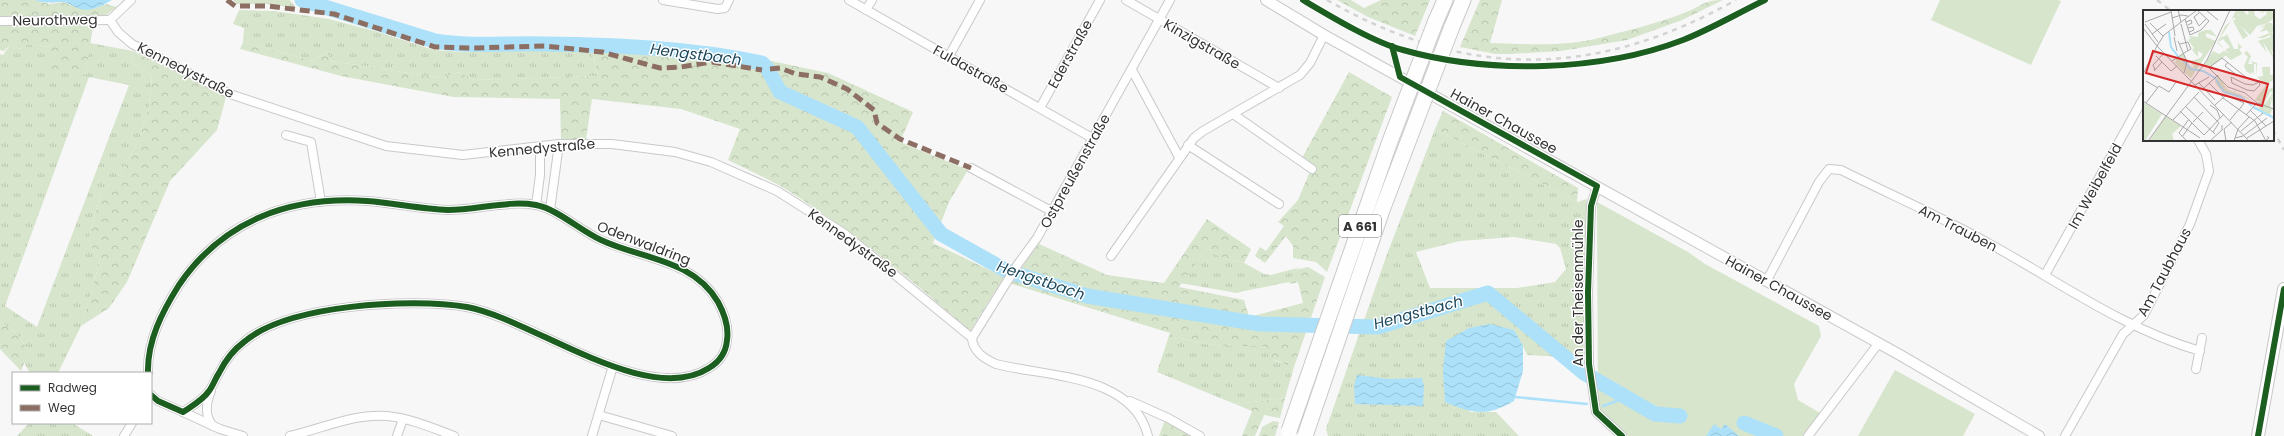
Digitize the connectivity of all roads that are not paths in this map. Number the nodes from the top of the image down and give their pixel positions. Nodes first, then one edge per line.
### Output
1 (131, 0) edge
2 (663, 0) edge
3 (729, 0) edge
4 (849, 0) edge
5 (872, 0) edge
6 (980, 0) edge
7 (1100, 0) edge
8 (1126, 0) edge
9 (1170, 0) edge
10 (1266, 0) edge
11 (1445, 0) edge
12 (1463, 0) edge
13 (866, 10) junction
14 (1159, 19) junction
15 (110, 20) junction
16 (0, 21) edge
17 (1324, 35) junction
18 (949, 56) junction
19 (1132, 70) junction
20 (1279, 88) junction
21 (2143, 100) edge
22 (1040, 108) junction
23 (1232, 114) junction
24 (286, 135) dead end
25 (1092, 138) junction
26 (2199, 141) edge
27 (559, 144) junction
28 (1188, 145) junction
29 (540, 146) junction
30 (1179, 157) junction
31 (971, 168) dead end
32 (1312, 169) dead end
33 (1596, 186) junction
34 (321, 202) junction
35 (1279, 204) dead end
36 (536, 205) junction
37 (550, 210) junction
38 (1053, 212) junction
39 (1111, 256) dead end
40 (2045, 275) junction
41 (1766, 282) junction
42 (2284, 289) edge
43 (2131, 325) junction
44 (972, 338) junction
45 (2202, 338) dead end
46 (1878, 344) junction
47 (2200, 351) junction
48 (613, 366) junction
49 (2196, 369) dead end
50 (148, 372) edge
51 (211, 389) junction
52 (152, 396) edge
53 (1127, 400) junction
54 (183, 412) junction
55 (599, 415) junction
56 (403, 419) junction
57 (131, 424) edge
58 (213, 426) junction
59 (1288, 433) edge
60 (305, 434) edge
61 (124, 436) edge
62 (243, 436) edge
63 (290, 436) edge
64 (397, 436) edge
65 (454, 436) edge
66 (592, 436) edge
67 (672, 436) edge
68 (1148, 436) edge
69 (1200, 436) edge
70 (1305, 436) edge
71 (1622, 436) edge
72 (1808, 436) edge
73 (2039, 436) edge
74 (2065, 436) edge
75 (2258, 436) edge

1 - 15 street
2 - 3 street
4 - 13 street, Fuldastraße
5 - 13 street
6 - 18 street
7 - 22 street, Ederstraße
8 - 14 street, Kinzigstraße
9 - 14 street, Ostpreußenstraße
10 - 17 street, Hainer Chaussee
11 - 59 highway, A 661, bridge
12 - 70 highway, A 661, bridge
13 - 18 street, Fuldastraße
14 - 19 street, Ostpreußenstraße
14 - 20 street, Kinzigstraße
15 - 16 street, Neurothweg
15 - 29 street, Kennedystraße
17 - 20 street
17 - 33 street, Hainer Chaussee
18 - 22 street, Fuldastraße
19 - 25 street, Ostpreußenstraße
19 - 30 street
20 - 23 street
21 - 40 street, Im Weibelfeld
22 - 25 street, Fuldastraße
23 - 28 street
23 - 32 street
24 - 34 street
25 - 38 street, Ostpreußenstraße
26 - 43 street, Am Taubhaus
27 - 29 street, Kennedystraße
27 - 37 street
27 - 44 street, Kennedystraße
28 - 30 street
28 - 35 street
29 - 36 street
30 - 39 street
31 - 38 street
33 - 41 street, Hainer Chaussee
33 - 71 street, An der Theisenmühle
34 - 36 street, Odenwaldring
34 - 50 street, Odenwaldring
36 - 37 street, Odenwaldring
37 - 48 street, Odenwaldring
38 - 44 street, Ostpreußenstraße
40 - 41 street, Am Trauben
40 - 43 street, Am Trauben
41 - 46 street, Hainer Chaussee
42 - 75 main road
43 - 47 street, Am Trauben
43 - 74 street, Am Taubhaus
44 - 53 street, Kennedystraße
45 - 47 street
46 - 72 street
46 - 73 street, Hainer Chaussee
47 - 49 street
48 - 51 street, Odenwaldring
48 - 55 street
51 - 54 street, Odenwaldring
51 - 58 street, Odenwaldring
52 - 54 street
53 - 68 street
53 - 69 street
54 - 58 street
55 - 66 street
55 - 67 street
56 - 60 street
56 - 64 street
56 - 65 street
57 - 61 street
58 - 62 street
60 - 63 street

